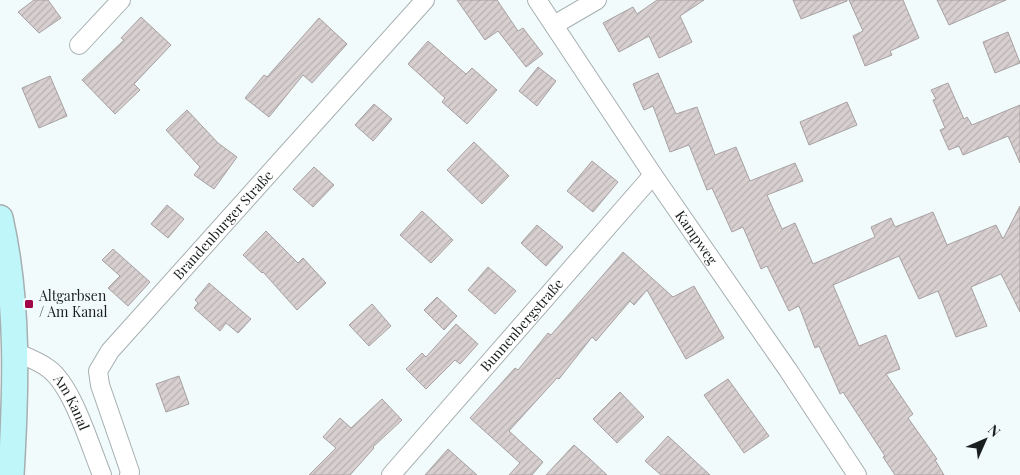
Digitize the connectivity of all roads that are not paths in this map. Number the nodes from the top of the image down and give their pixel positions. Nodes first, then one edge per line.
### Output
1 (121, 0) edge
2 (425, 0) edge
3 (537, 0) edge
4 (597, 0) edge
5 (554, 25) junction
6 (79, 45) dead end
7 (653, 175) junction
8 (0, 218) edge
9 (5, 278) edge
10 (15, 352) junction
11 (11, 475) edge
12 (102, 475) edge
13 (129, 475) edge
14 (391, 475) edge
15 (858, 475) edge

1 - 6 street
2 - 13 street, Brandenburger Straße
3 - 5 street, Kampweg
4 - 5 street
5 - 7 street, Kampweg
7 - 14 street, Bunnenbergstraße
7 - 15 street, Kampweg
8 - 9 main road
9 - 10 main road
10 - 11 main road
10 - 12 street, Am Kanal

